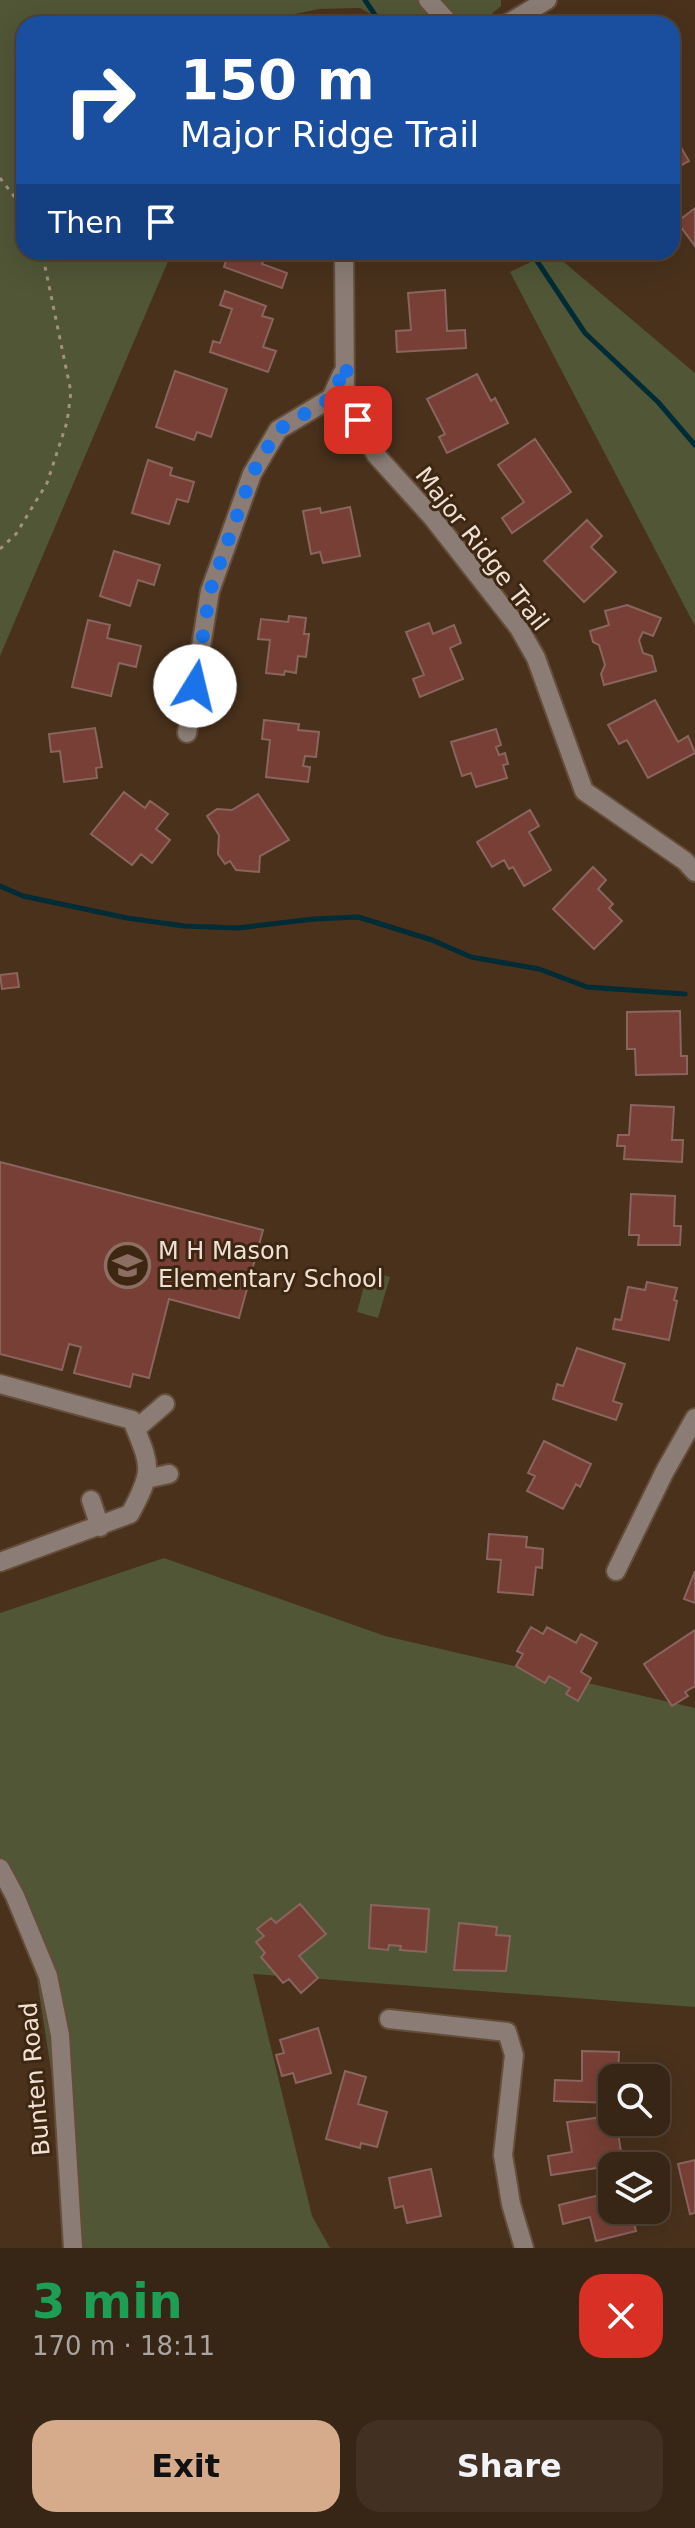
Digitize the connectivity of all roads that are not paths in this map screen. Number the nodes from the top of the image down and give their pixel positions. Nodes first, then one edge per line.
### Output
1 (428, 0) edge
2 (547, 0) edge
3 (443, 16) edge
4 (520, 16) edge
5 (344, 260) edge
6 (347, 364) junction
7 (187, 733) dead end
8 (695, 872) edge
9 (0, 1384) edge
10 (165, 1404) dead end
11 (695, 1418) edge
12 (136, 1429) junction
13 (169, 1474) dead end
14 (146, 1479) junction
15 (91, 1500) dead end
16 (100, 1527) junction
17 (0, 1562) edge
18 (616, 1571) dead end
19 (0, 1868) edge
20 (389, 2019) dead end
21 (73, 2248) edge
22 (524, 2248) edge

1 - 3 street
2 - 4 street
5 - 6 street, Major Ridge Trail
6 - 7 street
6 - 8 street, Major Ridge Trail
9 - 12 street
10 - 12 street
11 - 18 street
12 - 14 street
13 - 14 street
14 - 16 street
15 - 16 street
16 - 17 street
19 - 21 street, Bunten Road
20 - 22 street

